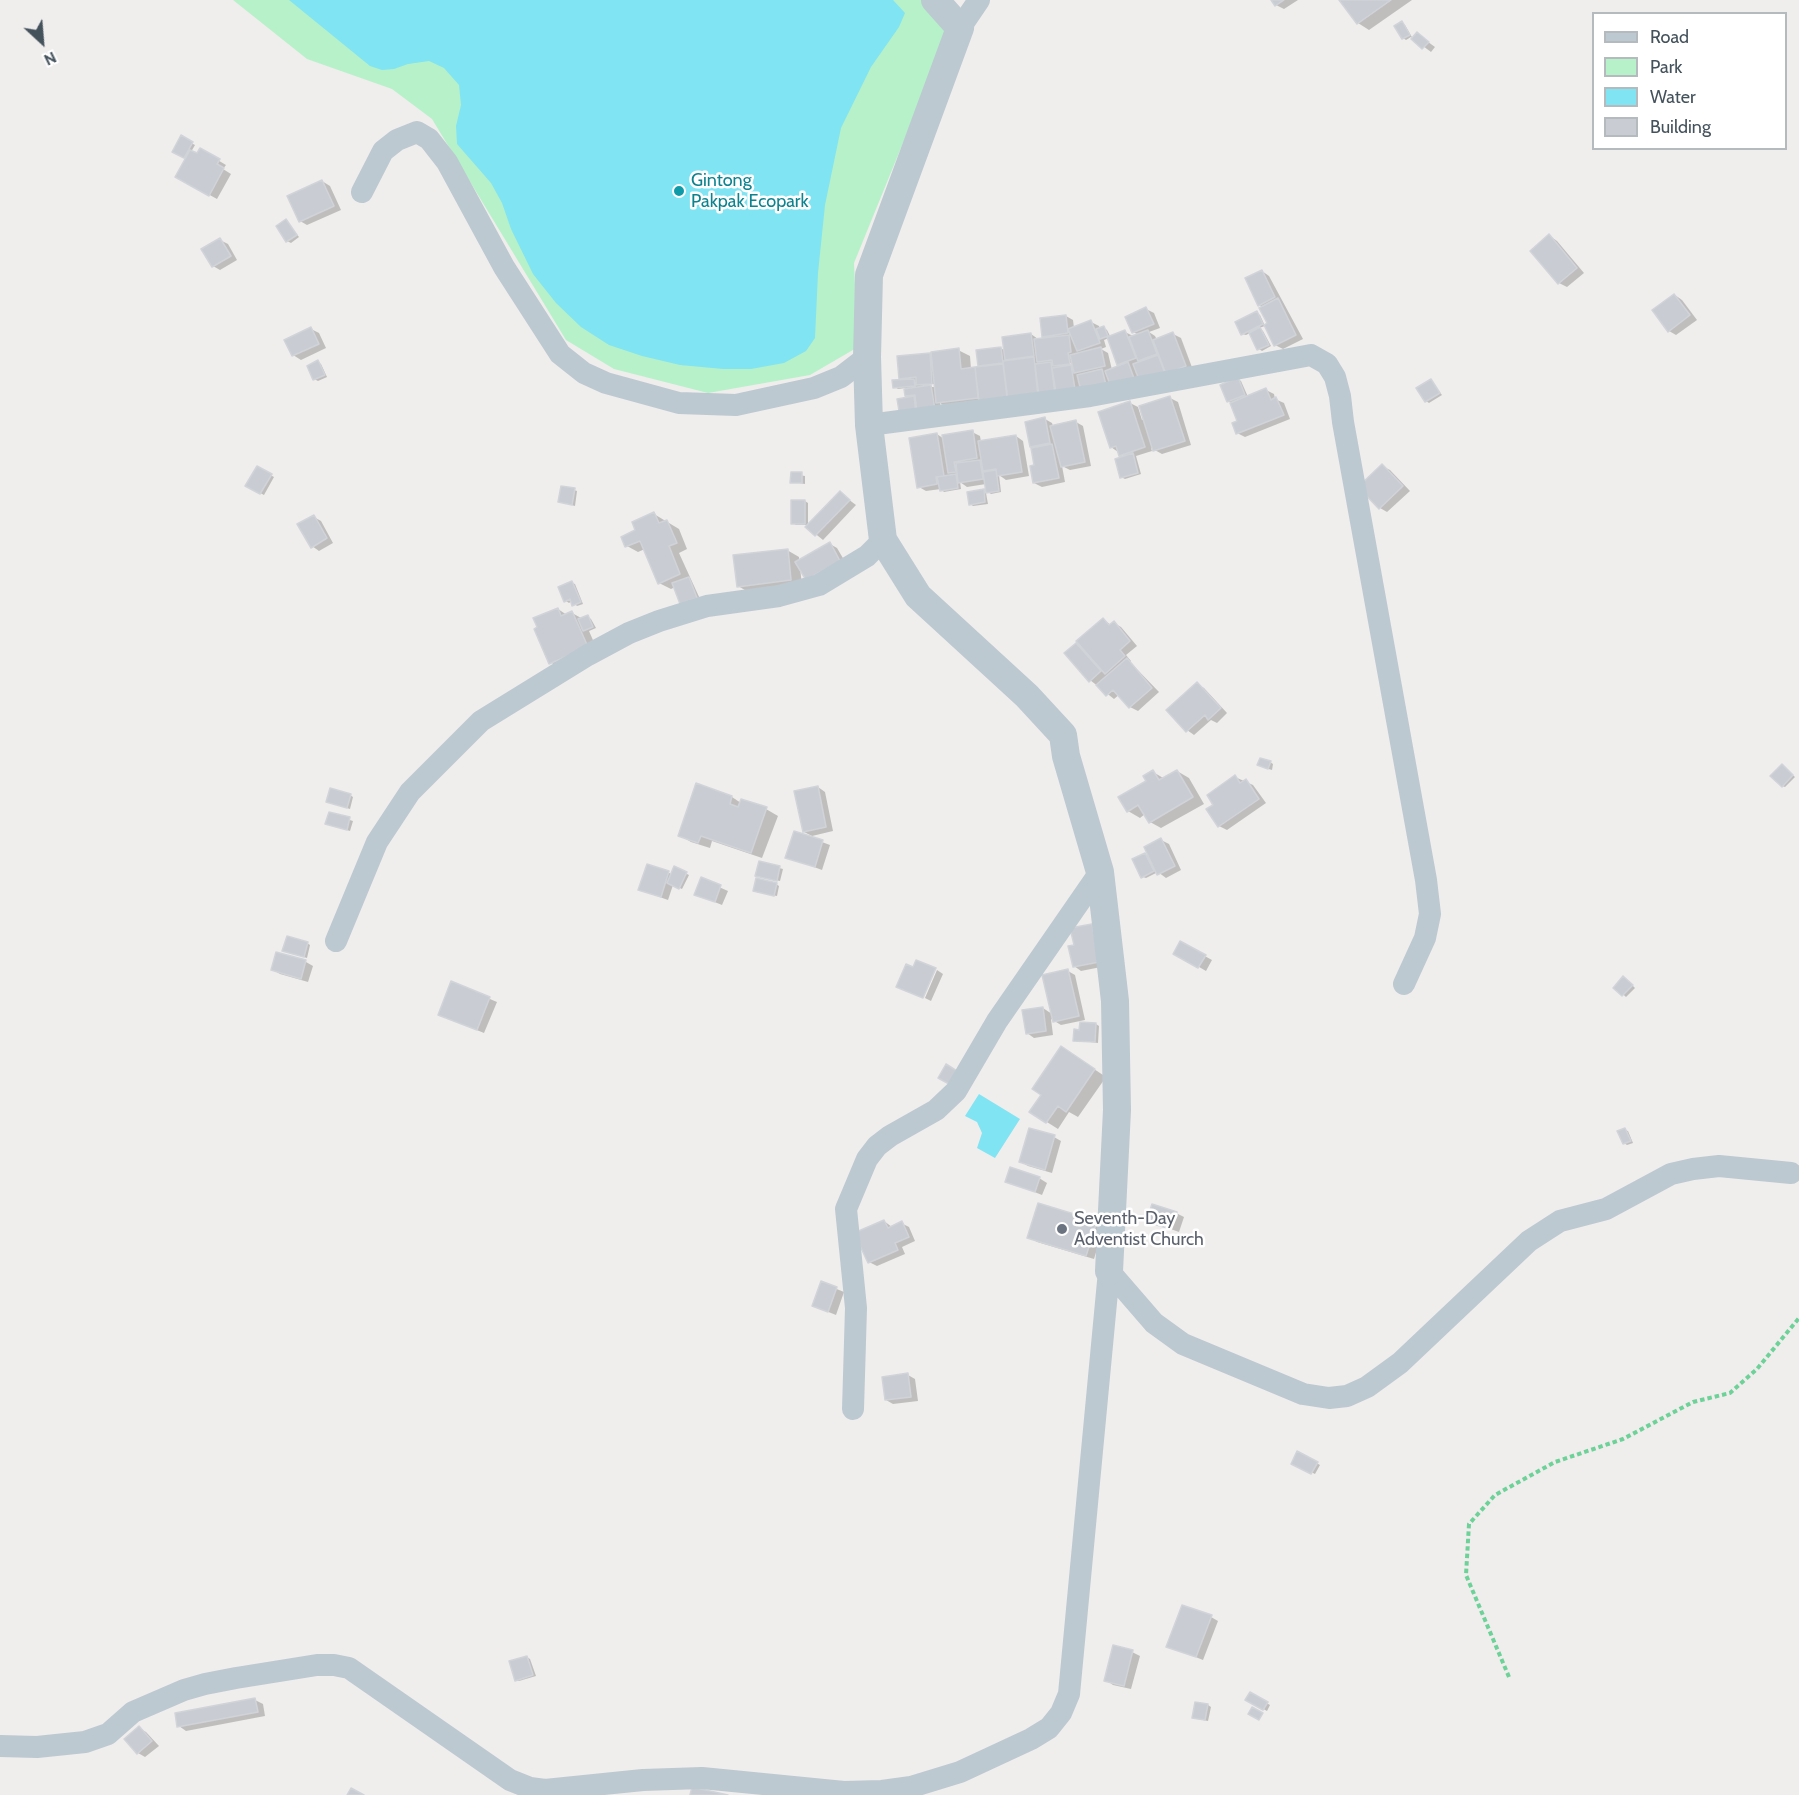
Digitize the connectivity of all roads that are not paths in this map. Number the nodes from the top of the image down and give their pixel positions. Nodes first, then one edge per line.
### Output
1 (935, 0) edge
2 (979, 0) edge
3 (960, 28) junction
4 (362, 192) dead end
5 (867, 357) junction
6 (869, 425) junction
7 (883, 540) junction
8 (1100, 872) junction
9 (336, 941) dead end
10 (1404, 984) dead end
11 (1791, 1173) dead end
12 (1109, 1271) junction
13 (853, 1409) dead end
14 (0, 1746) edge

1 - 3 street
2 - 3 street
3 - 5 street
4 - 5 street
5 - 6 street
6 - 7 street
6 - 10 street
7 - 8 street
7 - 9 street
8 - 12 street
8 - 13 street
11 - 12 street
12 - 14 street

